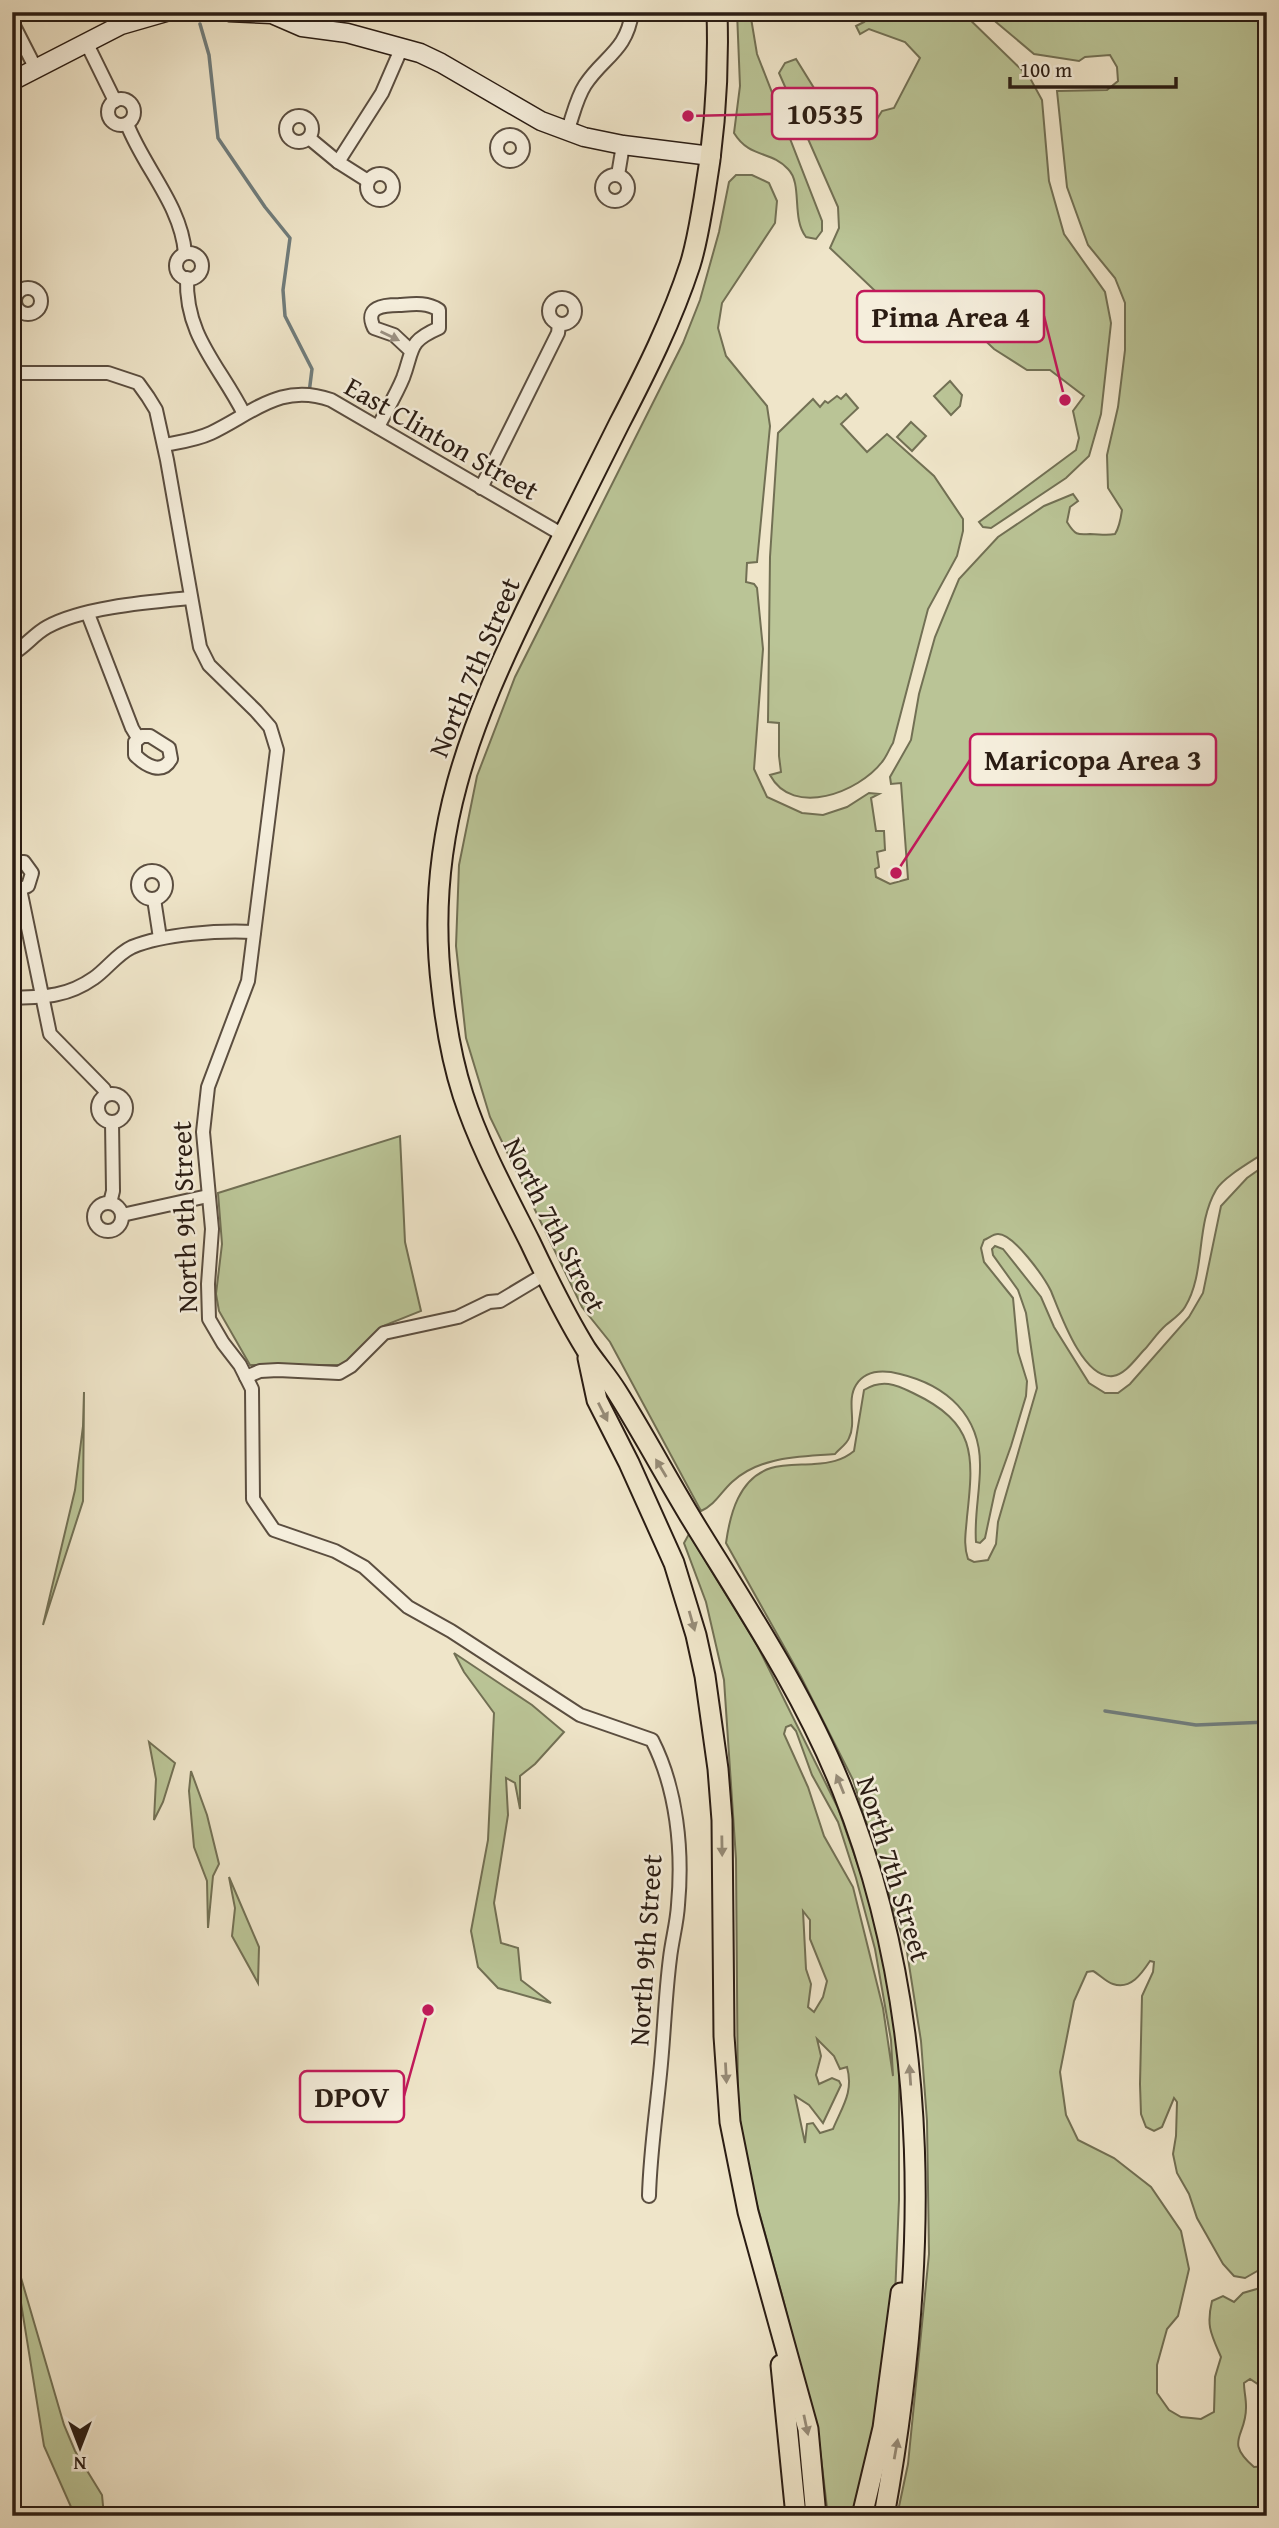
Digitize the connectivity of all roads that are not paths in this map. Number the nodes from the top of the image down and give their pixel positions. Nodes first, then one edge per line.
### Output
1 (166, 12) edge
2 (229, 12) edge
3 (298, 12) edge
4 (632, 12) edge
5 (718, 12) edge
6 (272, 13) edge
7 (12, 22) edge
8 (347, 33) junction
9 (86, 42) junction
10 (402, 47) junction
11 (36, 69) junction
12 (12, 80) edge
13 (114, 101) junction
14 (524, 112) junction
15 (127, 124) junction
16 (567, 132) junction
17 (514, 136) dead end
18 (309, 138) dead end
19 (623, 145) junction
20 (711, 156) junction
21 (338, 162) junction
22 (618, 175) dead end
23 (368, 181) dead end
24 (185, 253) junction
25 (187, 278) junction
26 (559, 324) dead end
27 (410, 350) junction
28 (12, 373) edge
29 (244, 414) junction
30 (378, 427) junction
31 (164, 445) junction
32 (481, 488) junction
33 (563, 535) junction
34 (191, 598) junction
35 (88, 614) junction
36 (12, 654) edge
37 (12, 733) edge
38 (138, 738) dead end
39 (12, 740) edge
40 (12, 862) edge
41 (16, 889) edge
42 (154, 899) dead end
43 (254, 932) junction
44 (160, 938) junction
45 (41, 997) junction
46 (12, 998) edge
47 (106, 1095) junction
48 (112, 1122) junction
49 (208, 1196) junction
50 (110, 1203) junction
51 (122, 1215) junction
52 (545, 1274) junction
53 (585, 1347) junction
54 (246, 1377) junction
55 (913, 2119) junction
56 (649, 2196) dead end
57 (783, 2336) junction
58 (796, 2516) edge
59 (816, 2516) edge
60 (862, 2516) edge
61 (884, 2516) edge

1 - 9 street
2 - 6 street
3 - 8 street
4 - 16 street
5 - 20 main road, North 7th Street
6 - 8 street
7 - 11 street
8 - 10 street
9 - 11 street
9 - 13 street
10 - 14 street
10 - 21 street
11 - 12 street
13 - 15 street
13 - 15 street
14 - 16 street
14 - 17 street
15 - 24 street
16 - 19 street
18 - 21 street
19 - 20 street
19 - 22 street
20 - 33 main road, North 7th Street
21 - 23 street
24 - 25 street
24 - 25 street
25 - 29 street
26 - 32 street
27 -> 27 street
27 - 30 street
28 - 31 street
29 - 30 street, East Clinton Street
29 - 31 street, East Clinton Street
30 - 32 street, East Clinton Street
31 - 34 street, North 9th Street
32 - 33 street, East Clinton Street
33 - 52 main road, North 7th Street
34 - 35 street
34 - 43 street, North 9th Street
35 - 36 street
35 - 38 street
37 - 39 street
40 - 41 street
41 - 45 street
42 - 44 street
43 - 44 street
43 - 49 street, North 9th Street
44 - 45 street
45 - 46 street
45 - 47 street
47 - 48 street
47 - 48 street
48 - 50 street
49 - 51 street
49 - 54 street, North 9th Street
50 - 51 street
50 - 51 street
52 - 53 main road, North 7th Street
52 - 54 street
55 -> 53 main road, North 7th Street
53 -> 57 main road, North 7th Street
54 - 56 street, North 9th Street
55 - 60 main road
61 -> 55 main road, North 7th Street
57 - 58 main road
57 -> 59 main road, North 7th Street

